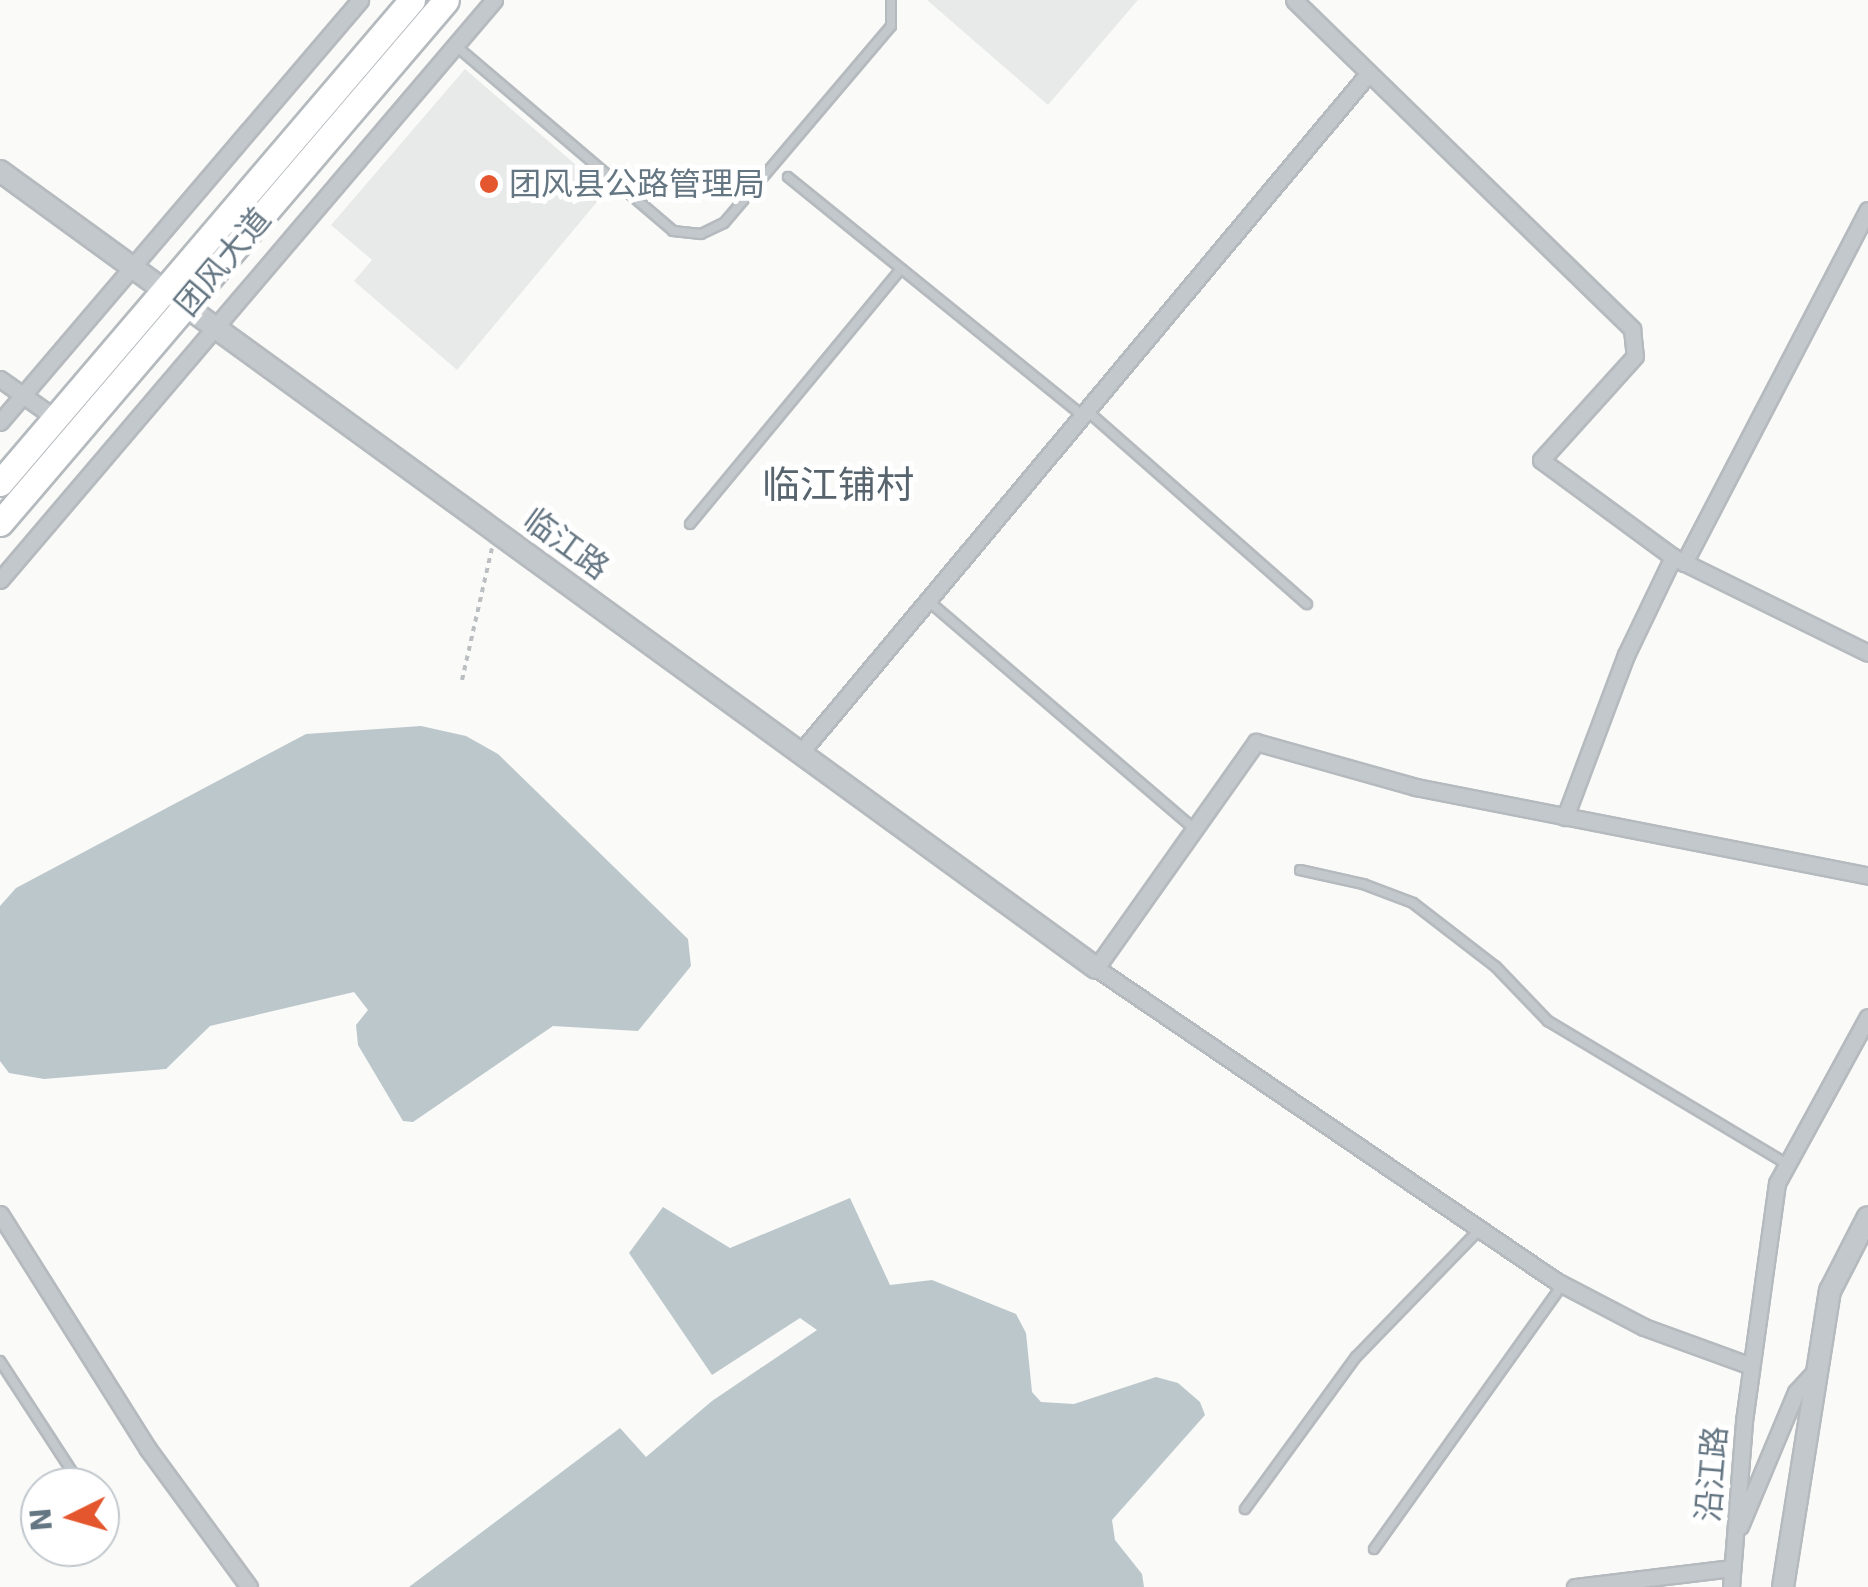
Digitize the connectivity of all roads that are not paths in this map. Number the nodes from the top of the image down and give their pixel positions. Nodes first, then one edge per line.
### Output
1 (360, 0) edge
2 (412, 0) edge
3 (446, 0) edge
4 (494, 0) edge
5 (891, 0) edge
6 (1294, 0) edge
7 (456, 46) junction
8 (1370, 72) junction
9 (0, 171) edge
10 (788, 177) dead end
11 (1868, 210) edge
12 (132, 267) junction
13 (900, 269) junction
14 (164, 290) junction
15 (186, 306) junction
16 (215, 328) junction
17 (0, 379) edge
18 (23, 395) junction
19 (1084, 412) junction
20 (55, 418) junction
21 (0, 422) edge
22 (0, 482) edge
23 (0, 523) edge
24 (690, 524) dead end
25 (1679, 560) junction
26 (0, 580) edge
27 (926, 598) junction
28 (1307, 604) dead end
29 (1868, 653) edge
30 (801, 752) junction
31 (1565, 816) junction
32 (1194, 829) junction
33 (1300, 870) dead end
34 (1868, 876) edge
35 (1096, 968) junction
36 (1868, 1017) edge
37 (1784, 1162) junction
38 (0, 1214) edge
39 (1868, 1217) edge
40 (1479, 1230) junction
41 (1562, 1284) junction
42 (0, 1361) edge
43 (1751, 1366) junction
44 (1812, 1374) junction
45 (69, 1467) edge
46 (1245, 1509) dead end
47 (1734, 1539) junction
48 (1374, 1549) dead end
49 (1731, 1568) junction
50 (249, 1587) edge
51 (1575, 1587) edge
52 (1731, 1587) edge
53 (1783, 1587) edge

1 - 12 street
2 - 14 main road, 团风大道
3 - 15 main road, 团风大道
4 - 7 street
5 - 7 lane
6 - 8 street
7 - 16 street
8 - 19 street
8 - 25 street
9 - 12 street, 临江路
10 - 13 lane
11 - 25 street
12 - 14 street, 临江路
12 - 18 street
13 - 19 lane
13 - 24 lane
14 - 15 street, 临江路
14 - 20 main road, 团风大道
15 - 16 street, 临江路
15 - 23 main road, 团风大道
16 - 26 street
16 - 30 street, 临江路
17 - 18 street
18 - 20 street
18 - 21 street
19 - 27 street
19 - 28 lane
20 - 22 main road, 团风大道
25 - 29 street
25 - 31 street
27 - 30 street
27 - 32 lane
30 - 35 street, 临江路
31 - 32 street
31 - 34 street
32 - 35 street
33 - 37 lane
35 - 40 street
36 - 37 street, 沿江路
37 - 43 street, 沿江路
38 - 50 street
39 - 44 street
40 - 41 street
40 - 46 lane
41 - 43 street
41 - 48 lane
42 - 45 lane
43 - 47 street, 沿江路
44 - 47 street
44 - 53 street
47 - 49 street, 沿江路
49 - 51 street
49 - 52 street, 沿江路

